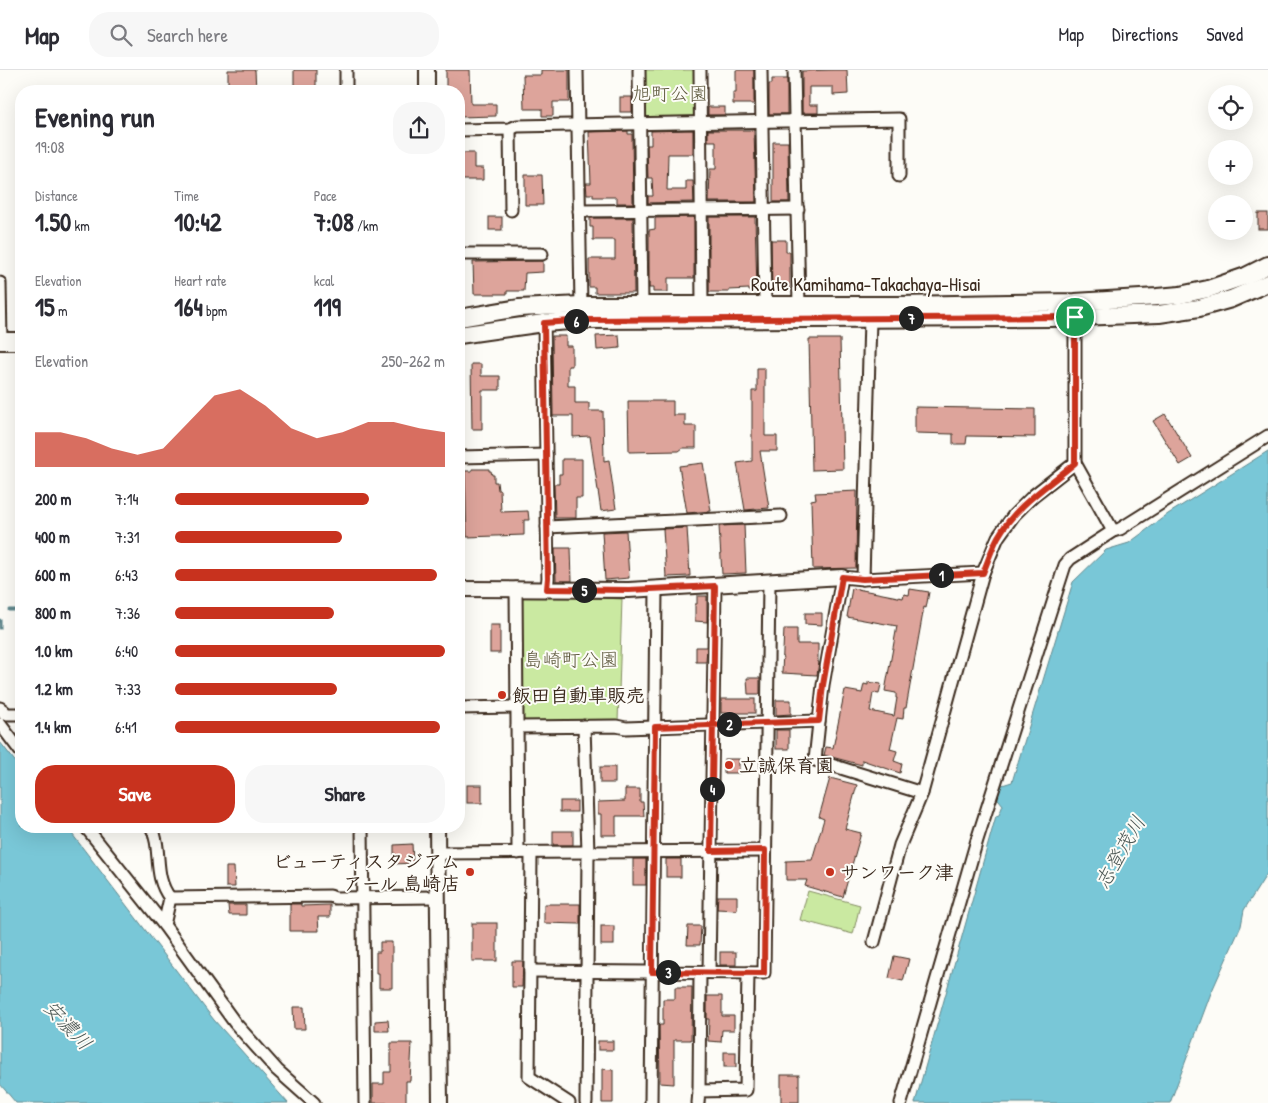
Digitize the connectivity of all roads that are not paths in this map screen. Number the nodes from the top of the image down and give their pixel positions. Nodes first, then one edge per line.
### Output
1 (346, 70) edge
2 (427, 70) edge
3 (577, 70) edge
4 (639, 70) edge
5 (700, 70) edge
6 (761, 70) edge
7 (794, 70) edge
8 (346, 85) edge
9 (427, 85) edge
10 (795, 121) junction
11 (700, 122) junction
12 (762, 122) junction
13 (640, 123) junction
14 (578, 124) junction
15 (510, 129) junction
16 (465, 130) edge
17 (899, 176) dead end
18 (763, 209) junction
19 (798, 209) junction
20 (511, 210) dead end
21 (702, 210) junction
22 (579, 211) junction
23 (640, 211) junction
24 (465, 254) edge
25 (542, 254) dead end
26 (1268, 265) edge
27 (0, 283) edge
28 (1268, 283) edge
29 (581, 305) junction
30 (642, 305) junction
31 (702, 305) junction
32 (765, 305) junction
33 (799, 305) junction
34 (1075, 309) junction
35 (465, 317) edge
36 (870, 319) junction
37 (544, 323) junction
38 (465, 334) edge
39 (0, 341) edge
40 (15, 341) edge
41 (1268, 436) edge
42 (546, 455) junction
43 (465, 457) edge
44 (1075, 463) junction
45 (781, 516) dead end
46 (547, 527) junction
47 (1113, 531) junction
48 (983, 573) junction
49 (842, 577) junction
50 (863, 579) junction
51 (769, 583) junction
52 (715, 586) junction
53 (516, 588) junction
54 (465, 589) edge
55 (547, 589) junction
56 (656, 589) junction
57 (517, 707) junction
58 (0, 708) edge
59 (465, 708) edge
60 (15, 714) edge
61 (819, 721) junction
62 (768, 723) junction
63 (0, 724) edge
64 (713, 725) junction
65 (584, 726) junction
66 (517, 727) junction
67 (655, 727) junction
68 (15, 744) edge
69 (922, 793) junction
70 (90, 833) edge
71 (154, 833) edge
72 (362, 833) edge
73 (437, 833) edge
74 (765, 850) junction
75 (711, 851) junction
76 (588, 852) junction
77 (654, 852) junction
78 (437, 853) junction
79 (518, 853) junction
80 (531, 854) junction
81 (438, 897) junction
82 (170, 898) junction
83 (363, 898) junction
84 (164, 925) junction
85 (874, 942) dead end
86 (530, 971) junction
87 (588, 971) junction
88 (652, 972) junction
89 (705, 972) junction
90 (748, 973) junction
91 (698, 1091) junction
92 (314, 1103) edge
93 (365, 1103) edge
94 (440, 1103) edge
95 (569, 1103) edge
96 (586, 1103) edge
97 (651, 1103) edge
98 (698, 1103) edge
99 (901, 1103) edge

1 - 8 street
2 - 9 street
3 - 14 street
4 - 13 street
5 - 11 street
6 - 12 street
7 - 10 street
10 - 12 street
10 - 17 street
10 - 19 street
11 - 12 street
11 - 13 street
11 - 21 street
12 - 18 street
13 - 14 street
13 - 23 street
14 - 15 street
14 - 22 street
15 - 16 street
15 - 20 street
18 - 19 street
18 - 21 street
18 - 32 street
19 - 33 street
21 - 23 street
21 - 31 street
22 - 23 street
22 - 29 street
23 - 30 street
24 - 25 street
26 - 34 main road, Route Kamihama-Takachaya-Hisai
27 - 39 street
28 - 34 main road, Route Kamihama-Takachaya-Hisai
29 - 30 main road, Route Kamihama-Takachaya-Hisai
29 - 35 main road, Route Kamihama-Takachaya-Hisai
30 - 31 main road, Route Kamihama-Takachaya-Hisai
31 - 32 main road, Route Kamihama-Takachaya-Hisai
32 - 33 main road, Route Kamihama-Takachaya-Hisai
33 - 34 main road, Route Kamihama-Takachaya-Hisai
34 - 36 main road, Route Kamihama-Takachaya-Hisai
34 - 44 street
36 - 37 main road, Route Kamihama-Takachaya-Hisai
36 - 50 street
37 - 38 main road, Route Kamihama-Takachaya-Hisai
37 - 42 street
39 - 40 main road
41 - 47 street
42 - 43 street
42 - 46 street
44 - 47 street
44 - 48 street
45 - 46 street
46 - 55 street
47 - 99 street
48 - 50 street
48 - 69 street
49 - 50 street
49 - 51 street
49 - 61 street
51 - 52 street
51 - 62 street
52 - 56 street
52 - 64 street
53 - 54 street
53 - 55 street
53 - 57 street
55 - 56 street
56 - 67 street
57 - 59 street
57 - 66 street
58 - 60 street
61 - 62 street
61 - 69 street
62 - 64 street
62 - 74 street
63 - 68 street
64 - 67 street
64 - 75 street
65 - 66 street
65 - 67 street
65 - 76 street
66 - 79 street
67 - 77 street
69 - 85 street
70 - 84 street
71 - 82 street
72 - 83 street
73 - 78 street
74 - 75 street
74 - 90 street
75 - 77 street
75 - 89 street
76 - 77 street
76 - 80 street
76 - 87 street
77 - 88 street
78 - 79 street
78 - 81 street
79 - 80 street
80 - 86 street
81 - 83 street
81 - 94 street
82 - 83 street
82 - 84 street
83 - 93 street
84 - 92 street
86 - 87 street
86 - 95 street
87 - 88 street
87 - 96 street
88 - 89 street
88 - 97 street
89 - 90 street
89 - 91 street
90 - 91 street
91 - 98 street

